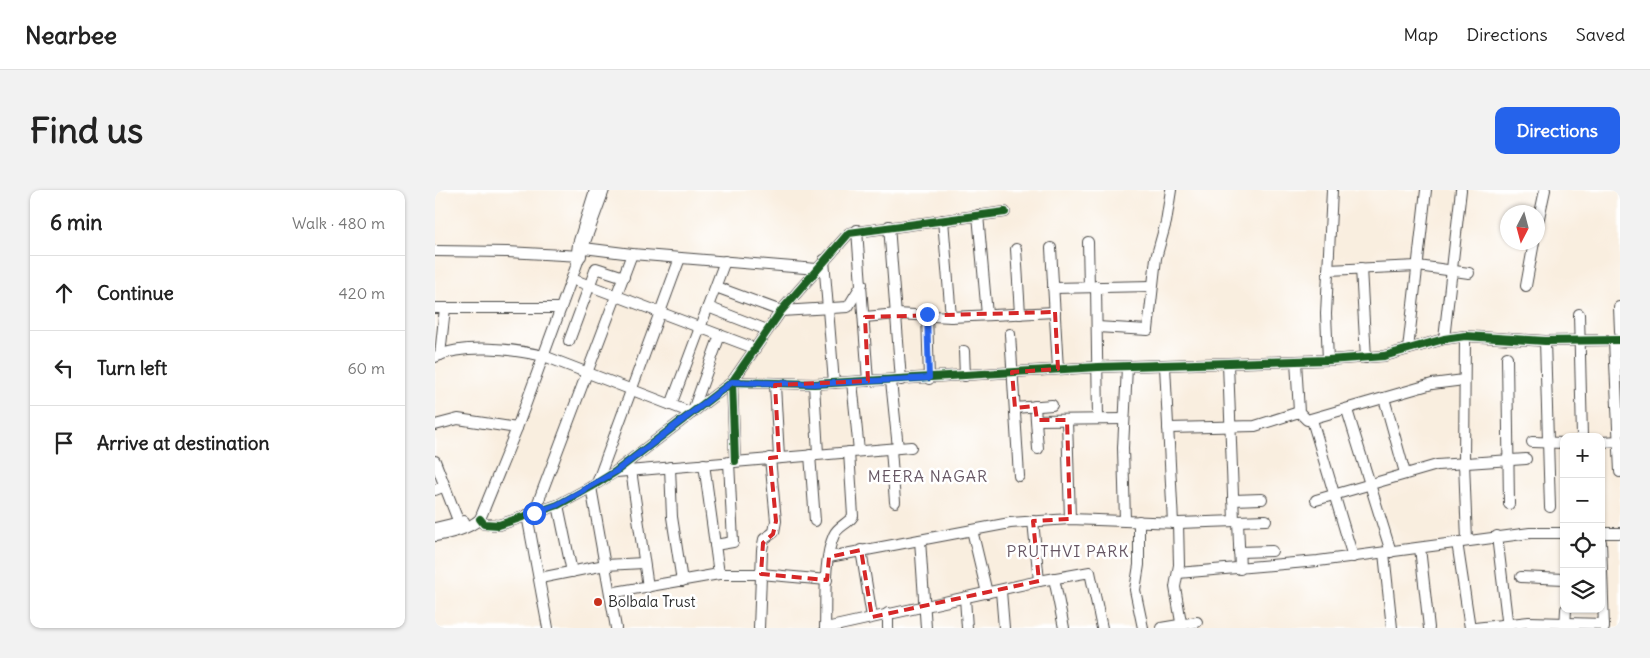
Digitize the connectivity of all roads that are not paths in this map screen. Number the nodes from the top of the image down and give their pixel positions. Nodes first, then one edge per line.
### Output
1 (595, 190) edge
2 (604, 190) edge
3 (1171, 190) edge
4 (1332, 190) edge
5 (1426, 190) edge
6 (1461, 190) edge
7 (1545, 190) edge
8 (1542, 205) edge
9 (1005, 212) dead end
10 (978, 215) junction
11 (943, 220) junction
12 (889, 226) junction
13 (857, 230) junction
14 (1088, 242) dead end
15 (1051, 248) dead end
16 (1016, 249) dead end
17 (1533, 250) edge
18 (435, 251) edge
19 (632, 254) junction
20 (579, 256) junction
21 (680, 258) junction
22 (824, 260) junction
23 (725, 261) junction
24 (1418, 266) junction
25 (1361, 268) junction
26 (817, 269) junction
27 (1328, 270) junction
28 (1453, 271) junction
29 (1469, 273) dead end
30 (624, 277) junction
31 (572, 279) junction
32 (862, 284) junction
33 (589, 286) junction
34 (1093, 286) junction
35 (1153, 286) junction
36 (1526, 286) dead end
37 (716, 287) junction
38 (1053, 288) junction
39 (617, 296) junction
40 (708, 307) junction
41 (1619, 307) edge
42 (440, 308) edge
43 (561, 308) junction
44 (829, 309) junction
45 (781, 311) junction
46 (658, 312) junction
47 (1055, 312) junction
48 (897, 314) junction
49 (927, 314) junction
50 (1020, 314) junction
51 (1579, 314) dead end
52 (987, 315) junction
53 (865, 317) junction
54 (951, 317) junction
55 (1097, 327) junction
56 (700, 328) junction
57 (767, 330) junction
58 (1620, 331) edge
59 (1010, 334) dead end
60 (720, 335) junction
61 (1465, 336) junction
62 (1445, 339) junction
63 (1617, 340) edge
64 (569, 341) dead end
65 (1545, 341) junction
66 (1580, 341) junction
67 (754, 348) junction
68 (1408, 349) junction
69 (964, 351) dead end
70 (438, 356) edge
71 (544, 356) junction
72 (1507, 357) dead end
73 (1366, 358) junction
74 (1328, 360) junction
75 (1295, 362) junction
76 (1228, 364) junction
77 (1165, 366) junction
78 (1098, 367) junction
79 (1127, 367) junction
80 (1058, 369) junction
81 (1012, 372) junction
82 (587, 374) junction
83 (965, 376) junction
84 (929, 378) junction
85 (896, 380) junction
86 (1464, 380) junction
87 (868, 381) junction
88 (732, 382) junction
89 (852, 382) junction
90 (834, 383) junction
91 (814, 384) junction
92 (775, 385) junction
93 (630, 389) junction
94 (1384, 398) junction
95 (671, 404) junction
96 (1052, 405) dead end
97 (1035, 406) junction
98 (1015, 408) junction
99 (1347, 410) junction
100 (1299, 412) junction
101 (692, 413) junction
102 (1098, 419) junction
103 (1123, 419) junction
104 (1037, 420) junction
105 (1067, 420) junction
106 (1312, 420) junction
107 (435, 425) edge
108 (1231, 426) junction
109 (517, 428) junction
110 (1168, 428) junction
111 (1583, 433) edge
112 (1532, 442) dead end
113 (1560, 442) edge
114 (1605, 442) edge
115 (1619, 442) edge
116 (1547, 443) junction
117 (911, 447) dead end
118 (894, 448) junction
119 (1038, 449) dead end
120 (859, 451) junction
121 (849, 452) junction
122 (814, 454) junction
123 (774, 458) junction
124 (1527, 459) dead end
125 (1509, 460) junction
126 (435, 461) edge
127 (732, 462) junction
128 (1464, 462) junction
129 (704, 464) junction
130 (670, 467) junction
131 (631, 470) junction
132 (615, 472) junction
133 (1620, 472) edge
134 (1405, 474) junction
135 (1019, 476) dead end
136 (1369, 484) junction
137 (594, 485) junction
138 (440, 488) edge
139 (1333, 495) junction
140 (1263, 499) dead end
141 (1233, 500) junction
142 (1316, 500) dead end
143 (895, 502) dead end
144 (1509, 504) dead end
145 (557, 505) junction
146 (1549, 507) dead end
147 (530, 514) junction
148 (480, 518) junction
149 (1070, 519) junction
150 (1125, 520) junction
151 (1266, 520) dead end
152 (815, 521) dead end
153 (1033, 521) junction
154 (1139, 521) junction
155 (1236, 521) junction
156 (459, 523) junction
157 (1175, 523) junction
158 (435, 528) edge
159 (972, 530) junction
160 (1560, 533) edge
161 (1605, 533) edge
162 (1620, 533) edge
163 (435, 536) edge
164 (1497, 536) junction
165 (920, 540) junction
166 (1462, 542) junction
167 (715, 545) junction
168 (1420, 548) junction
169 (861, 550) junction
170 (1273, 551) dead end
171 (1239, 552) junction
172 (1388, 553) junction
173 (829, 557) junction
174 (1353, 557) junction
175 (644, 563) junction
176 (605, 566) junction
177 (1602, 568) edge
178 (1240, 569) junction
179 (572, 572) junction
180 (1178, 573) junction
181 (719, 574) junction
182 (761, 574) junction
183 (1521, 577) dead end
184 (540, 578) junction
185 (1054, 578) junction
186 (1560, 579) edge
187 (827, 580) junction
188 (682, 581) junction
189 (1039, 581) junction
190 (647, 587) junction
191 (1001, 591) junction
192 (609, 593) junction
193 (987, 593) junction
194 (965, 598) junction
195 (924, 606) junction
196 (888, 613) junction
197 (1565, 613) edge
198 (872, 617) junction
199 (1197, 622) dead end
200 (849, 625) edge
201 (1182, 626) edge
202 (1508, 626) edge
203 (1565, 626) edge
204 (1604, 626) edge
205 (549, 628) edge
206 (616, 628) edge
207 (759, 628) edge
208 (825, 628) edge
209 (888, 628) edge
210 (926, 628) edge
211 (967, 628) edge
212 (1004, 628) edge
213 (1064, 628) edge
214 (1102, 628) edge
215 (1143, 628) edge
216 (1161, 628) edge
217 (1392, 628) edge
218 (1429, 628) edge
219 (1470, 628) edge
220 (1475, 628) edge

1 - 20 street
2 - 20 street
3 - 35 street
4 - 27 street
5 - 24 street
6 - 28 street
7 - 8 street
9 - 10 street
10 - 11 street
10 - 52 street
11 - 12 street
11 - 54 street
12 - 13 street
12 - 48 street
13 - 22 street
13 - 32 street
14 - 34 street
15 - 38 street
16 - 50 street
17 - 36 street
18 - 20 street
19 - 20 street
19 - 21 street
19 - 30 street
20 - 31 street
21 - 23 street
21 - 46 street
22 - 26 street
22 - 44 street
23 - 26 street
23 - 37 street
24 - 25 street
24 - 28 street
24 - 68 street
25 - 27 street
25 - 73 street
26 - 45 street
27 - 74 street
28 - 29 street
28 - 62 street
30 - 33 street
30 - 39 street
31 - 33 street
31 - 43 street
32 - 44 street
32 - 53 street
33 - 39 street
33 - 64 street
34 - 35 street
34 - 38 street
34 - 55 street
35 - 55 street
37 - 40 street
37 - 45 street
38 - 47 street
39 - 46 street
39 - 82 street
40 - 56 street
40 - 57 street
41 - 58 street
42 - 43 street
42 - 70 street
43 - 71 street
44 - 45 street
44 - 90 street
45 - 57 street
46 - 56 street
46 - 93 street
47 - 50 street
47 - 80 street
48 - 49 street
48 - 53 street
48 - 85 street
49 - 54 street
49 - 84 street
50 - 52 street
51 - 66 street
52 - 54 street
53 - 87 street
55 - 78 street
56 - 60 street
56 - 95 street
57 - 67 street
59 - 81 street
60 - 67 street
60 - 101 street
61 - 62 street
61 - 65 street
61 - 86 street
62 - 68 street
63 - 66 street
63 - 115 street
65 - 66 street
65 - 116 street
66 - 111 street
67 - 88 street
68 - 73 street
69 - 83 street
70 - 71 street
71 - 82 street
71 - 109 street
72 - 125 street
73 - 74 street
74 - 75 street
75 - 76 street
75 - 100 street
76 - 77 street
76 - 108 street
77 - 79 street
77 - 110 street
78 - 79 street
78 - 80 street
78 - 102 street
79 - 103 street
80 - 81 street
81 - 83 street
81 - 98 street
82 - 93 street
82 - 147 street
83 - 84 street
84 - 85 street
85 - 87 street
85 - 118 street
86 - 94 street
86 - 128 street
87 - 89 street
88 - 92 street
88 - 101 street
88 - 127 street
89 - 90 street
89 - 120 street
90 - 91 street
91 - 92 street
91 - 122 street
92 - 123 street
93 - 95 street
93 - 137 street
94 - 99 street
94 - 134 street
95 - 101 street
96 - 97 street
97 - 98 street
97 - 104 street
98 - 135 street
99 - 106 street
99 - 136 street
100 - 106 street
100 - 108 street
101 - 132 street
102 - 103 street
102 - 105 street
103 - 150 street
104 - 105 street
104 - 119 street
105 - 149 street
106 - 139 street
107 - 109 street
108 - 110 street
108 - 141 street
109 - 148 street
110 - 157 street
112 - 116 street
113 - 116 street
114 - 115 street
115 - 133 street
116 - 146 street
117 - 118 street
118 - 120 street
118 - 143 street
120 - 121 street
121 - 122 street
121 - 173 street
122 - 123 street
122 - 152 street
123 - 127 street
123 - 182 street
124 - 125 street
125 - 128 street
125 - 144 street
126 - 138 street
127 - 129 street
127 - 167 street
128 - 134 street
128 - 166 street
129 - 130 street
129 - 167 street
130 - 131 street
130 - 188 street
131 - 132 street
131 - 175 street
132 - 137 street
134 - 136 street
136 - 139 street
136 - 172 street
137 - 145 street
137 - 176 street
138 - 156 street
139 - 142 street
139 - 174 street
140 - 141 street
141 - 155 street
145 - 147 street
145 - 179 street
147 - 148 street
147 - 184 street
148 - 156 street
148 - 163 street
149 - 150 street
149 - 153 street
150 - 154 street
151 - 155 street
153 - 159 street
153 - 189 street
154 - 157 street
154 - 215 street
155 - 157 street
155 - 171 street
156 - 158 street
157 - 180 street
159 - 165 street
159 - 193 street
160 - 164 street
161 - 162 street
164 - 166 street
164 - 202 street
165 - 169 street
165 - 195 street
166 - 168 street
166 - 219 street
167 - 181 street
168 - 172 street
168 - 218 street
169 - 173 street
169 - 198 street
170 - 171 street
171 - 178 street
172 - 174 street
172 - 217 street
173 - 187 street
174 - 178 street
175 - 176 street
175 - 190 street
176 - 179 street
176 - 192 street
177 - 204 street
178 - 180 street
179 - 184 street
180 - 201 street
181 - 182 street
181 - 188 street
182 - 187 street
182 - 207 street
183 - 186 street
184 - 205 street
185 - 189 street
185 - 213 street
185 - 214 street
187 - 208 street
188 - 190 street
189 - 191 street
190 - 192 street
191 - 193 street
191 - 212 street
192 - 206 street
193 - 194 street
194 - 195 street
194 - 211 street
195 - 196 street
195 - 210 street
196 - 198 street
196 - 209 street
197 - 203 street
198 - 200 street
199 - 201 street
200 - 208 street
201 - 216 street
202 - 203 street
202 - 220 street
203 - 204 street

